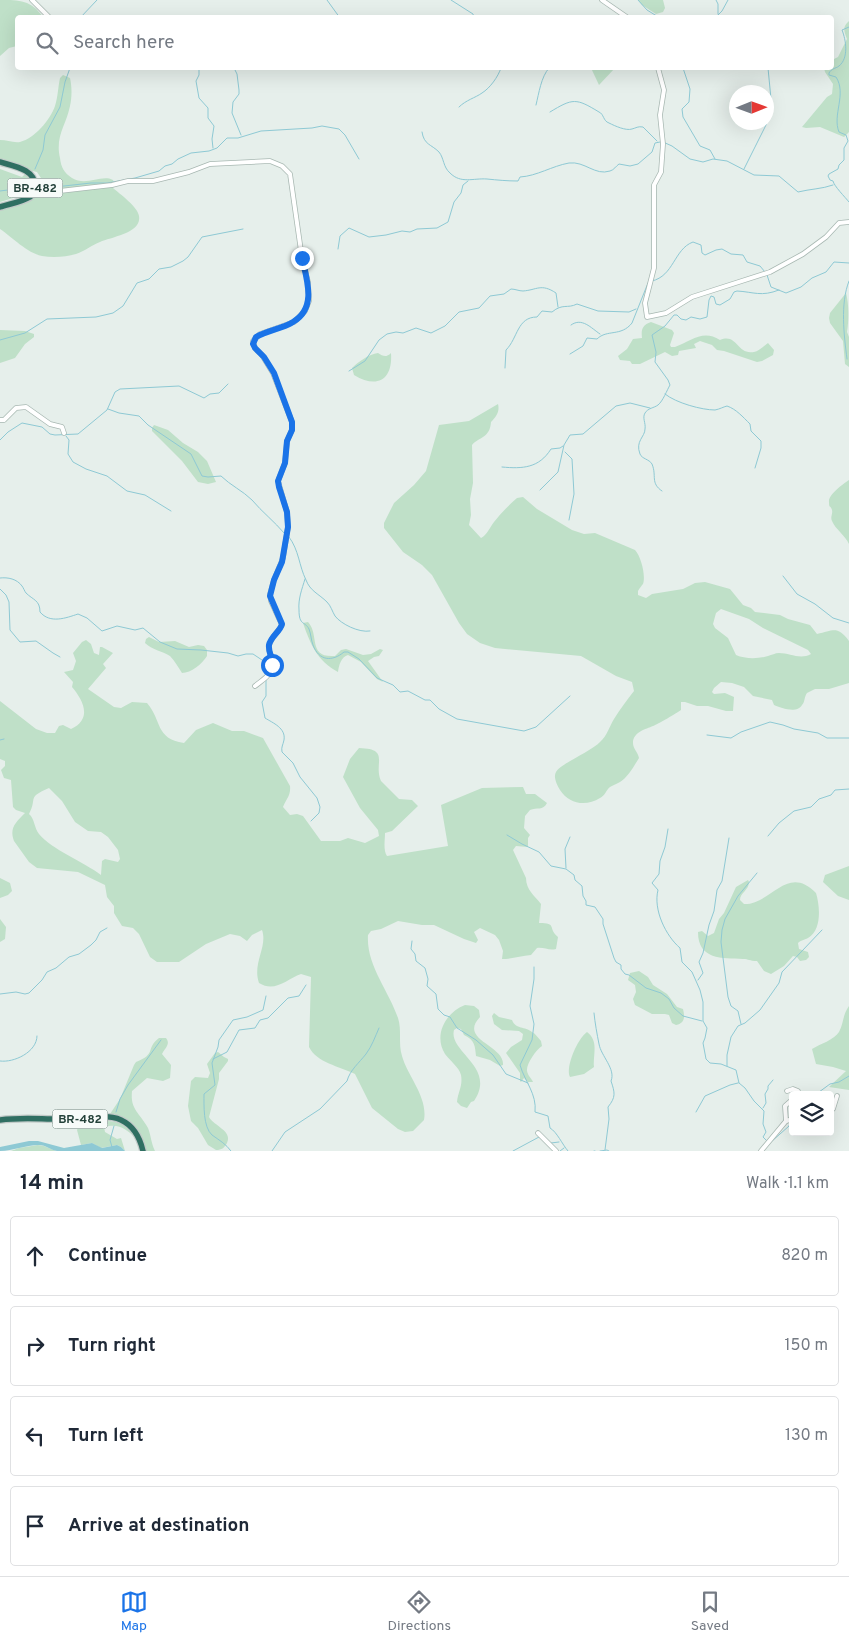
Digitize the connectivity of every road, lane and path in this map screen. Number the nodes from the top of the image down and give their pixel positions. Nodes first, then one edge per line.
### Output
1 (32, 0) edge
2 (602, 0) edge
3 (47, 15) edge
4 (624, 15) edge
5 (659, 70) edge
6 (0, 162) edge
7 (36, 189) junction
8 (0, 207) edge
9 (849, 222) edge
10 (0, 420) edge
11 (64, 433) dead end
12 (255, 686) dead end
13 (787, 1091) dead end
14 (798, 1091) edge
15 (837, 1096) dead end
16 (789, 1102) edge
17 (834, 1106) edge
18 (0, 1120) edge
19 (789, 1120) edge
20 (786, 1121) junction
21 (538, 1133) dead end
22 (143, 1151) edge
23 (556, 1151) edge
24 (760, 1151) edge

1 - 3 street
2 - 4 street
5 - 9 street
6 - 7 highway, BR-482
7 - 8 highway, BR-482
7 - 12 street
10 - 11 street
13 - 14 street
15 - 17 street
16 - 20 street
18 - 22 highway, BR-482
19 - 20 street
20 - 24 street
21 - 23 street

